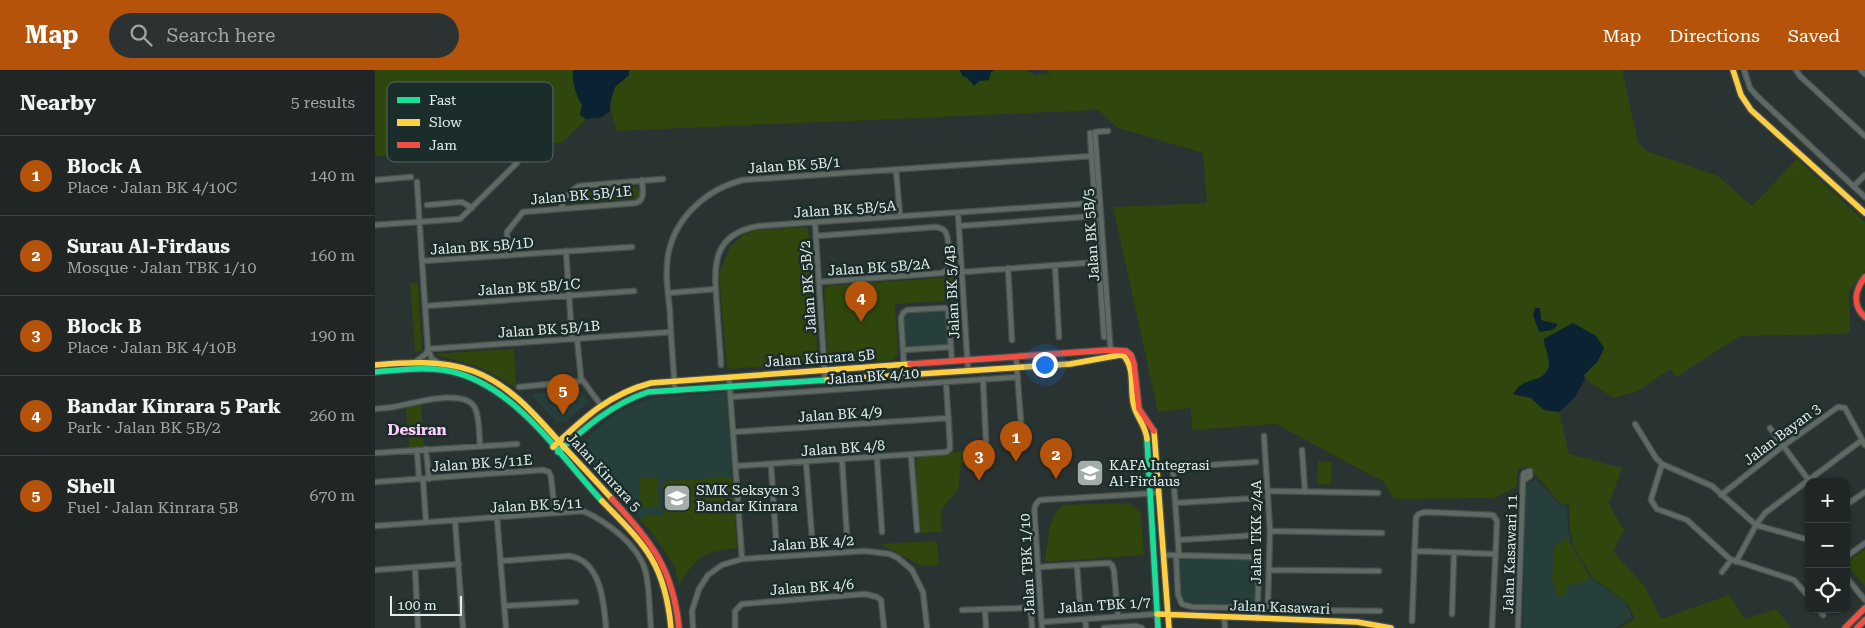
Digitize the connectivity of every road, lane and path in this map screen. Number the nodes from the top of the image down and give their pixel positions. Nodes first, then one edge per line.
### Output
1 (1733, 70) edge
2 (1744, 70) edge
3 (1796, 70) edge
4 (1861, 70) edge
5 (1865, 74) edge
6 (1108, 131) dead end
7 (1090, 133) dead end
8 (1865, 136) edge
9 (1092, 156) junction
10 (517, 163) dead end
11 (896, 170) junction
12 (1865, 174) edge
13 (411, 177) dead end
14 (663, 179) dead end
15 (375, 180) edge
16 (642, 180) junction
17 (417, 182) dead end
18 (1854, 186) junction
19 (1865, 197) edge
20 (1095, 203) junction
21 (427, 205) dead end
22 (472, 208) junction
23 (561, 208) junction
24 (958, 213) junction
25 (1865, 213) edge
26 (900, 216) junction
27 (1096, 216) junction
28 (419, 221) junction
29 (815, 222) junction
30 (375, 224) edge
31 (959, 226) junction
32 (816, 236) junction
33 (632, 246) dead end
34 (566, 251) junction
35 (508, 255) junction
36 (422, 261) junction
37 (1099, 262) junction
38 (1055, 265) junction
39 (1008, 268) junction
40 (962, 272) junction
41 (1865, 277) edge
42 (819, 282) junction
43 (716, 289) junction
44 (634, 291) dead end
45 (668, 293) junction
46 (569, 295) junction
47 (425, 306) junction
48 (1865, 317) edge
49 (671, 332) junction
50 (1059, 337) dead end
51 (1104, 337) dead end
52 (575, 339) junction
53 (1012, 340) dead end
54 (951, 347) junction
55 (428, 349) junction
56 (903, 350) junction
57 (1111, 353) junction
58 (1016, 357) junction
59 (967, 360) junction
60 (952, 361) junction
61 (415, 362) junction
62 (437, 362) junction
63 (904, 364) junction
64 (375, 365) edge
65 (721, 365) dead end
66 (1017, 367) junction
67 (825, 370) junction
68 (968, 370) junction
69 (375, 372) edge
70 (729, 377) junction
71 (1018, 377) junction
72 (675, 380) junction
73 (825, 380) junction
74 (983, 380) junction
75 (582, 381) junction
76 (946, 382) junction
77 (519, 386) dead end
78 (730, 386) junction
79 (675, 389) junction
80 (731, 397) junction
81 (600, 404) junction
82 (375, 409) edge
83 (949, 418) junction
84 (1635, 424) dead end
85 (1770, 428) dead end
86 (549, 430) junction
87 (733, 432) junction
88 (569, 433) junction
89 (1022, 436) dead end
90 (1264, 436) dead end
91 (573, 439) junction
92 (1862, 440) junction
93 (986, 441) dead end
94 (517, 444) dead end
95 (562, 445) junction
96 (480, 446) junction
97 (1783, 446) junction
98 (1865, 446) edge
99 (422, 450) junction
100 (556, 450) junction
101 (1303, 450) dead end
102 (375, 453) edge
103 (911, 455) junction
104 (574, 458) junction
105 (877, 458) junction
106 (842, 460) junction
107 (806, 462) junction
108 (1256, 462) dead end
109 (771, 464) junction
110 (1662, 464) junction
111 (736, 466) junction
112 (1807, 478) edge
113 (1813, 478) edge
114 (421, 479) junction
115 (429, 479) junction
116 (1524, 480) dead end
117 (375, 482) edge
118 (1805, 484) edge
119 (1268, 491) junction
120 (1305, 492) junction
121 (1865, 492) edge
122 (1159, 493) junction
123 (1150, 494) junction
124 (1378, 494) dead end
125 (1721, 495) junction
126 (1259, 498) dead end
127 (1850, 502) edge
128 (1175, 503) junction
129 (555, 513) junction
130 (497, 518) junction
131 (455, 520) junction
132 (426, 522) junction
133 (1756, 525) junction
134 (375, 526) edge
135 (917, 530) dead end
136 (1270, 531) junction
137 (882, 532) dead end
138 (1382, 533) dead end
139 (1260, 535) dead end
140 (847, 536) dead end
141 (812, 537) dead end
142 (776, 539) dead end
143 (1805, 539) edge
144 (1178, 540) junction
145 (1865, 543) edge
146 (1414, 551) junction
147 (1454, 553) junction
148 (1495, 554) junction
149 (1850, 554) edge
150 (1164, 555) junction
151 (1178, 555) junction
152 (742, 559) junction
153 (501, 561) junction
154 (1733, 561) junction
155 (459, 564) junction
156 (1077, 564) junction
157 (415, 567) junction
158 (1039, 567) junction
159 (375, 570) edge
160 (1269, 570) junction
161 (1379, 571) dead end
162 (1722, 572) dead end
163 (1850, 582) edge
164 (1805, 592) edge
165 (1865, 600) edge
166 (576, 602) dead end
167 (504, 606) junction
168 (1080, 608) dead end
169 (1257, 608) junction
170 (1865, 608) edge
171 (985, 609) junction
172 (962, 610) dead end
173 (1322, 610) junction
174 (1380, 611) dead end
175 (1157, 614) junction
176 (1452, 614) dead end
177 (1118, 616) junction
178 (1168, 616) junction
179 (1224, 618) junction
180 (1085, 619) junction
181 (1257, 619) junction
182 (1865, 620) edge
183 (1411, 621) dead end
184 (1042, 622) junction
185 (1322, 622) junction
186 (418, 628) edge
187 (463, 628) edge
188 (506, 628) edge
189 (606, 628) edge
190 (651, 628) edge
191 (671, 628) edge
192 (679, 628) edge
193 (693, 628) edge
194 (735, 628) edge
195 (884, 628) edge
196 (927, 628) edge
197 (986, 628) edge
198 (1032, 628) edge
199 (1042, 628) edge
200 (1086, 628) edge
201 (1104, 628) edge
202 (1142, 628) edge
203 (1158, 628) edge
204 (1169, 628) edge
205 (1225, 628) edge
206 (1391, 628) edge
207 (1492, 628) edge
208 (1518, 628) edge
209 (1845, 628) edge
210 (1857, 628) edge

1 - 25 street
2 - 18 street
3 - 8 street
4 - 5 street
6 - 57 street, Jalan BK 5B/5
7 - 9 street, Jalan BK 5B/5
9 - 11 street, Jalan BK 5B/1
9 - 20 street, Jalan BK 5B/5
10 - 22 street
11 - 26 street
11 - 45 street, Jalan BK 5B/1
12 - 18 street
13 - 15 street
14 - 16 street
16 - 23 street
16 - 23 street, Jalan BK 5B/1E
17 - 28 street
18 - 19 street
20 - 24 street, Jalan BK 5B/5A
20 - 27 street, Jalan BK 5B/5
21 - 22 street
22 - 28 street
23 - 35 street, Jalan BK 5B/1E
24 - 26 street, Jalan BK 5B/5A
24 - 31 street, Jalan BK 5/4B
26 - 29 street, Jalan BK 5B/5A
27 - 31 street
27 - 37 street, Jalan BK 5B/5
28 - 30 street
28 - 36 street
29 - 32 street, Jalan BK 5B/2
29 - 43 street, Jalan BK 5B/5A
31 - 40 street, Jalan BK 5/4B
32 - 42 street, Jalan BK 5B/2
32 - 42 street, Jalan BK 5B/2A
33 - 34 street, Jalan BK 5B/1D
34 - 35 street, Jalan BK 5B/1D
34 - 46 street
35 - 36 street, Jalan BK 5B/1D
36 - 47 street, Jalan BK 5B/1D
37 - 38 street
37 - 51 street, Jalan BK 5B/5
38 - 39 street
38 - 50 street
39 - 40 street
39 - 53 street
40 - 59 street, Jalan BK 5/4B
41 - 48 street
42 - 67 street, Jalan BK 5B/2
43 - 45 street
43 - 65 street, Jalan BK 5B/5A
44 - 46 street, Jalan BK 5B/1C
45 - 49 street, Jalan BK 5B/1
46 - 47 street, Jalan BK 5B/1C
46 - 52 street
47 - 55 street, Jalan BK 5B/1D
49 - 52 street, Jalan BK 5B/1B
49 - 72 street, Jalan BK 5B/1
52 - 55 street, Jalan BK 5B/1B
52 - 75 street
54 - 56 street
54 - 56 street
54 - 60 street
55 - 61 street
55 - 62 street
56 - 63 street
57 - 58 street, Jalan Kinrara 5B
57 - 66 street, Jalan Kinrara 5B
57 - 122 street
57 - 123 street
58 - 59 street, Jalan Kinrara 5B
58 - 66 street
59 - 60 street, Jalan Kinrara 5B
59 - 68 street, Jalan BK 5/4B
60 - 63 street, Jalan Kinrara 5B
61 - 62 street, Jalan Kinrara 5
61 - 64 street, Jalan Kinrara 5
62 - 86 street, Jalan Kinrara 5
63 - 67 street, Jalan Kinrara 5B
66 - 68 street, Jalan Kinrara 5B
66 - 71 street
67 - 70 street, Jalan Kinrara 5B
67 - 73 street, Jalan BK 5B/2
68 - 73 street, Jalan Kinrara 5B
69 - 100 street, Jalan Kinrara 5
70 - 72 street, Jalan Kinrara 5B
70 - 78 street
71 - 74 street, Jalan BK 4/10
71 - 89 street
72 - 79 street, Jalan BK 5B/1
72 - 81 street, Jalan Kinrara 5B
73 - 78 street, Jalan Kinrara 5B
74 - 76 street, Jalan BK 4/10
74 - 93 street
75 - 77 street
75 - 81 street
76 - 80 street, Jalan BK 4/10
76 - 83 street
78 - 79 street, Jalan Kinrara 5B
78 - 80 street
79 - 91 street, Jalan Kinrara 5B
80 - 87 street
81 - 88 street, Jalan Kinrara 5B
82 - 96 street
83 - 87 street, Jalan BK 4/9
83 - 103 street, Jalan BK 4/8
84 - 110 street
85 - 97 street
86 - 88 street
86 - 95 street, Jalan Kinrara 5
87 - 111 street
88 - 95 street, Jalan Kinrara 5B
90 - 119 street, Jalan TKK 2/4A
91 - 95 street, Jalan Kinrara 5B
91 - 104 street
92 - 97 street, Jalan Bayan 3
92 - 98 street
92 - 113 street
94 - 96 street
95 - 100 street, Jalan Kinrara 5B
95 - 104 street, Jalan Kinrara 5
96 - 99 street
97 - 112 street
97 - 125 street, Jalan Bayan 3
99 - 102 street
99 - 114 street
99 - 115 street
100 - 191 street, Jalan Kinrara 5
101 - 120 street
103 - 105 street, Jalan BK 4/8
103 - 135 street
104 - 192 street, Jalan Kinrara 5
105 - 106 street, Jalan BK 4/8
105 - 137 street
106 - 107 street, Jalan BK 4/8
106 - 140 street
107 - 109 street, Jalan BK 4/8
107 - 141 street
108 - 128 street
109 - 111 street, Jalan BK 4/8
109 - 142 street
110 - 125 street
110 - 154 street
111 - 152 street
114 - 115 street, Jalan BK 5/11E
114 - 117 street, Jalan BK 5/11E
114 - 132 street
115 - 129 street, Jalan BK 5/11E
116 - 208 street, Jalan Kasawari 11
118 - 133 street
119 - 120 street
119 - 136 street, Jalan TKK 2/4A
120 - 124 street
121 - 127 street
122 - 123 street, Jalan TBK 1/10
122 - 150 street
123 - 158 street, Jalan TBK 1/10
123 - 175 street
125 - 133 street
126 - 128 street
128 - 144 street
129 - 130 street, Jalan BK 5/11
129 - 190 street, Jalan BK 5/11
130 - 131 street, Jalan BK 5/11
130 - 153 street
131 - 132 street, Jalan BK 5/11
131 - 155 street
132 - 134 street, Jalan BK 5/11
133 - 143 street
133 - 154 street
136 - 138 street
136 - 160 street, Jalan TKK 2/4A
139 - 144 street
144 - 151 street
145 - 149 street
146 - 147 street
146 - 148 street
146 - 183 street
147 - 148 street
147 - 176 street
148 - 207 street
150 - 151 street
150 - 178 street
151 - 169 street
151 - 169 street
152 - 193 street, Jalan BK 4/2
152 - 196 street, Jalan BK 4/2
153 - 167 street
153 - 189 street
154 - 162 street
154 - 164 street
155 - 157 street
155 - 187 street
156 - 158 street
156 - 168 street
156 - 177 street
157 - 159 street
157 - 186 street
158 - 184 street, Jalan TBK 1/10
160 - 161 street
160 - 173 street, Jalan TKK 2/4A
163 - 165 street
166 - 167 street
167 - 188 street
169 - 181 street
170 - 209 street
171 - 172 street
171 - 197 street
171 - 198 street
173 - 174 street, Jalan TKK 2/4A
173 - 185 street
175 - 177 street, Jalan TBK 1/7
175 - 178 street, Jalan TBK 1/7
175 - 203 street
177 - 180 street, Jalan TBK 1/7
178 - 179 street, Jalan Kasawari
178 - 204 street
179 - 181 street, Jalan Kasawari
179 - 205 street
180 - 184 street, Jalan TBK 1/7
180 - 200 street
181 - 185 street, Jalan Kasawari
182 - 210 street
184 - 199 street, Jalan TBK 1/10
185 - 206 street, Jalan Kasawari
194 - 195 street, Jalan BK 4/6
201 - 202 street

